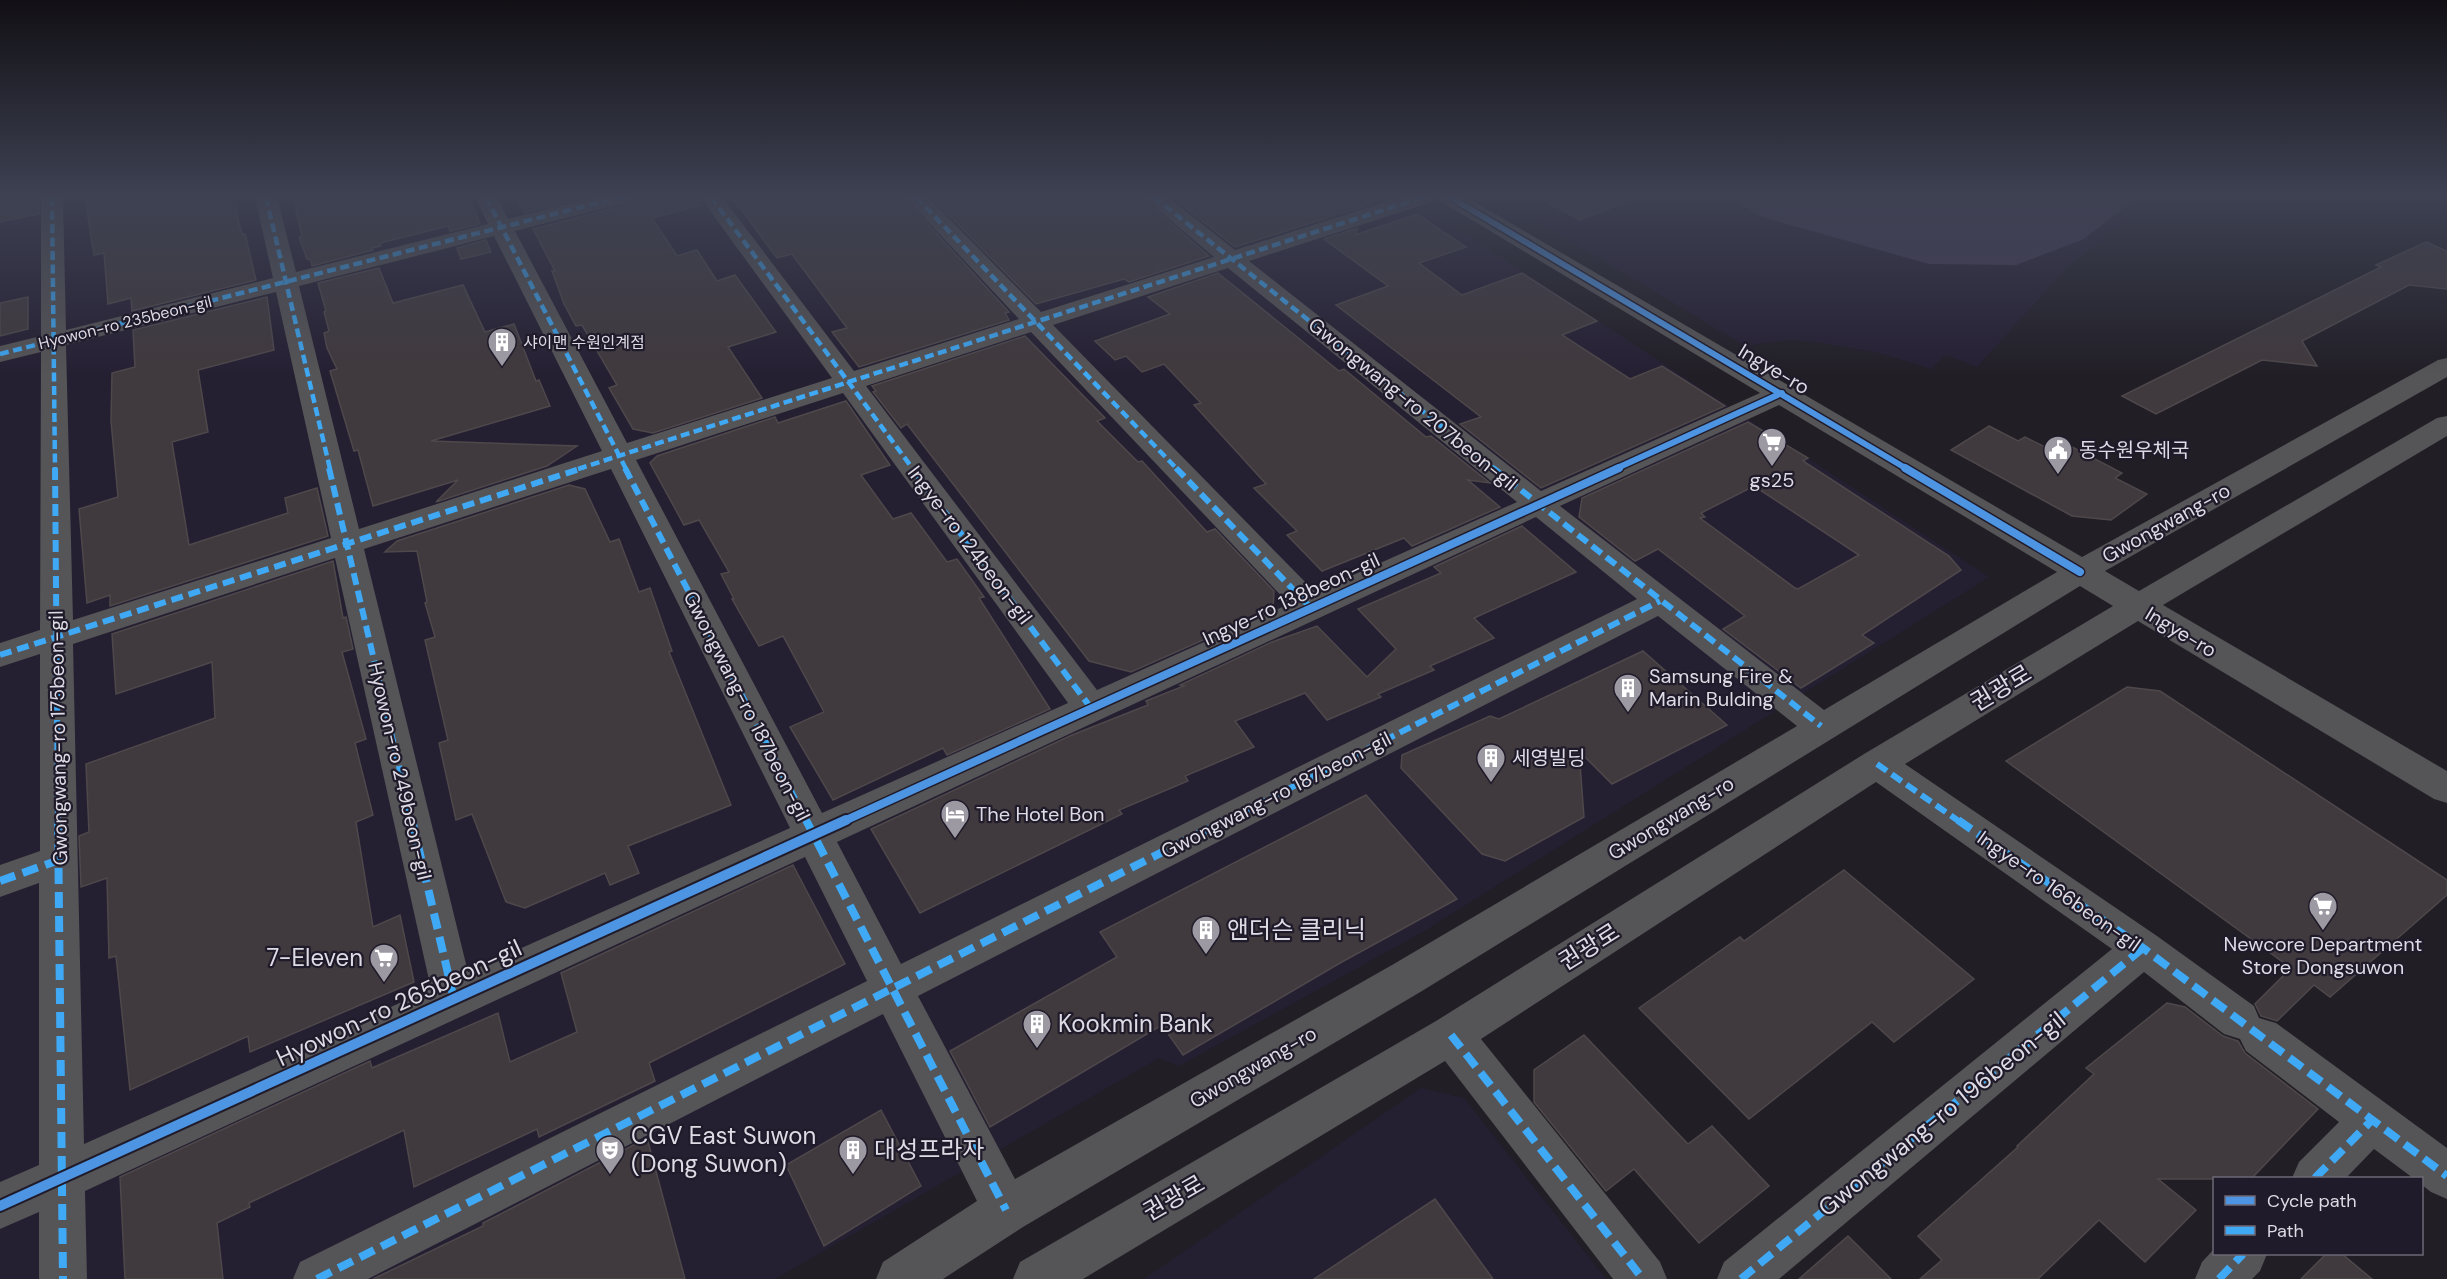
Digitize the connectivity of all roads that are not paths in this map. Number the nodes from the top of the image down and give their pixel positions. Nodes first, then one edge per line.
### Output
1 (53, 257) edge
2 (280, 257) edge
3 (385, 257) edge
4 (516, 257) edge
5 (756, 257) edge
6 (973, 257) edge
7 (1229, 257) edge
8 (1239, 257) edge
9 (1551, 257) edge
10 (1232, 259) junction
11 (286, 282) junction
12 (1036, 322) junction
13 (54, 340) junction
14 (0, 354) edge
15 (2447, 366) edge
16 (849, 382) junction
17 (1782, 393) junction
18 (2447, 424) edge
19 (619, 456) junction
20 (1538, 504) junction
21 (347, 544) junction
22 (2080, 572) junction
23 (1659, 601) junction
24 (2137, 606) junction
25 (1311, 608) junction
26 (57, 637) junction
27 (0, 656) edge
28 (1091, 708) junction
29 (1821, 726) junction
30 (1876, 764) junction
31 (2447, 789) edge
32 (813, 835) junction
33 (59, 860) junction
34 (0, 881) edge
35 (2142, 948) junction
36 (892, 988) junction
37 (454, 999) junction
38 (1451, 1035) junction
39 (2372, 1120) junction
40 (2447, 1176) edge
41 (2317, 1177) edge
42 (62, 1178) junction
43 (0, 1206) edge
44 (1006, 1210) junction
45 (2242, 1255) edge
46 (1039, 1278) edge
47 (63, 1279) edge
48 (317, 1279) edge
49 (900, 1279) edge
50 (1642, 1279) edge
51 (1741, 1279) edge
52 (2219, 1279) edge

1 - 13 street, Gwongwang-ro 175beon-gil
2 - 11 street
3 - 11 street, Hyowon-ro 235beon-gil
4 - 19 street, Gwongwang-ro 187beon-gil
5 - 16 street, Ingye-ro 124beon-gil
6 - 12 street
7 - 10 street, Gwongwang-ro 207beon-gil
8 - 10 street
9 - 17 street, Ingye-ro
10 - 12 street
10 - 20 street, Gwongwang-ro 207beon-gil
11 - 13 street, Hyowon-ro 235beon-gil
11 - 21 street
12 - 16 street
12 - 25 street
13 - 14 street, Hyowon-ro 235beon-gil
13 - 26 street, Gwongwang-ro 175beon-gil
15 - 22 street, Gwongwang-ro
16 - 19 street
16 - 28 street, Ingye-ro 124beon-gil
17 - 20 street, Ingye-ro 138beon-gil
17 - 22 street, Ingye-ro
18 - 24 street, 권광로
19 - 21 street
19 - 32 street, Gwongwang-ro 187beon-gil
20 - 23 street, Gwongwang-ro 207beon-gil
20 - 25 street, Ingye-ro 138beon-gil
21 - 26 street
21 - 37 street, Hyowon-ro 249beon-gil
22 - 24 street, Ingye-ro
22 - 29 street, Gwongwang-ro
23 - 29 street, Gwongwang-ro 207beon-gil
23 - 36 street, Gwongwang-ro 187beon-gil
24 - 30 street, 권광로
24 - 31 street, Ingye-ro
25 - 28 street, Ingye-ro 138beon-gil
26 - 27 street
26 - 33 street, Gwongwang-ro 175beon-gil
28 - 32 street, Ingye-ro 138beon-gil
29 - 44 street, Gwongwang-ro
30 - 35 street, Ingye-ro 166beon-gil
30 - 38 street, 권광로
32 - 36 street, Gwongwang-ro 187beon-gil
32 - 37 street, Hyowon-ro 265beon-gil
33 - 34 street
33 - 42 street, Gwongwang-ro 175beon-gil
35 - 39 street, Ingye-ro 166beon-gil
35 - 51 street, Gwongwang-ro 196beon-gil
36 - 44 street, Gwongwang-ro 187beon-gil
36 - 48 street
37 - 42 street, Hyowon-ro 265beon-gil
38 - 46 street, 권광로
38 - 50 street
39 - 40 street, Ingye-ro 166beon-gil
39 - 41 street
42 - 43 street, Hyowon-ro 265beon-gil
42 - 47 street, Gwongwang-ro 175beon-gil
44 - 49 street, Gwongwang-ro
45 - 52 street

